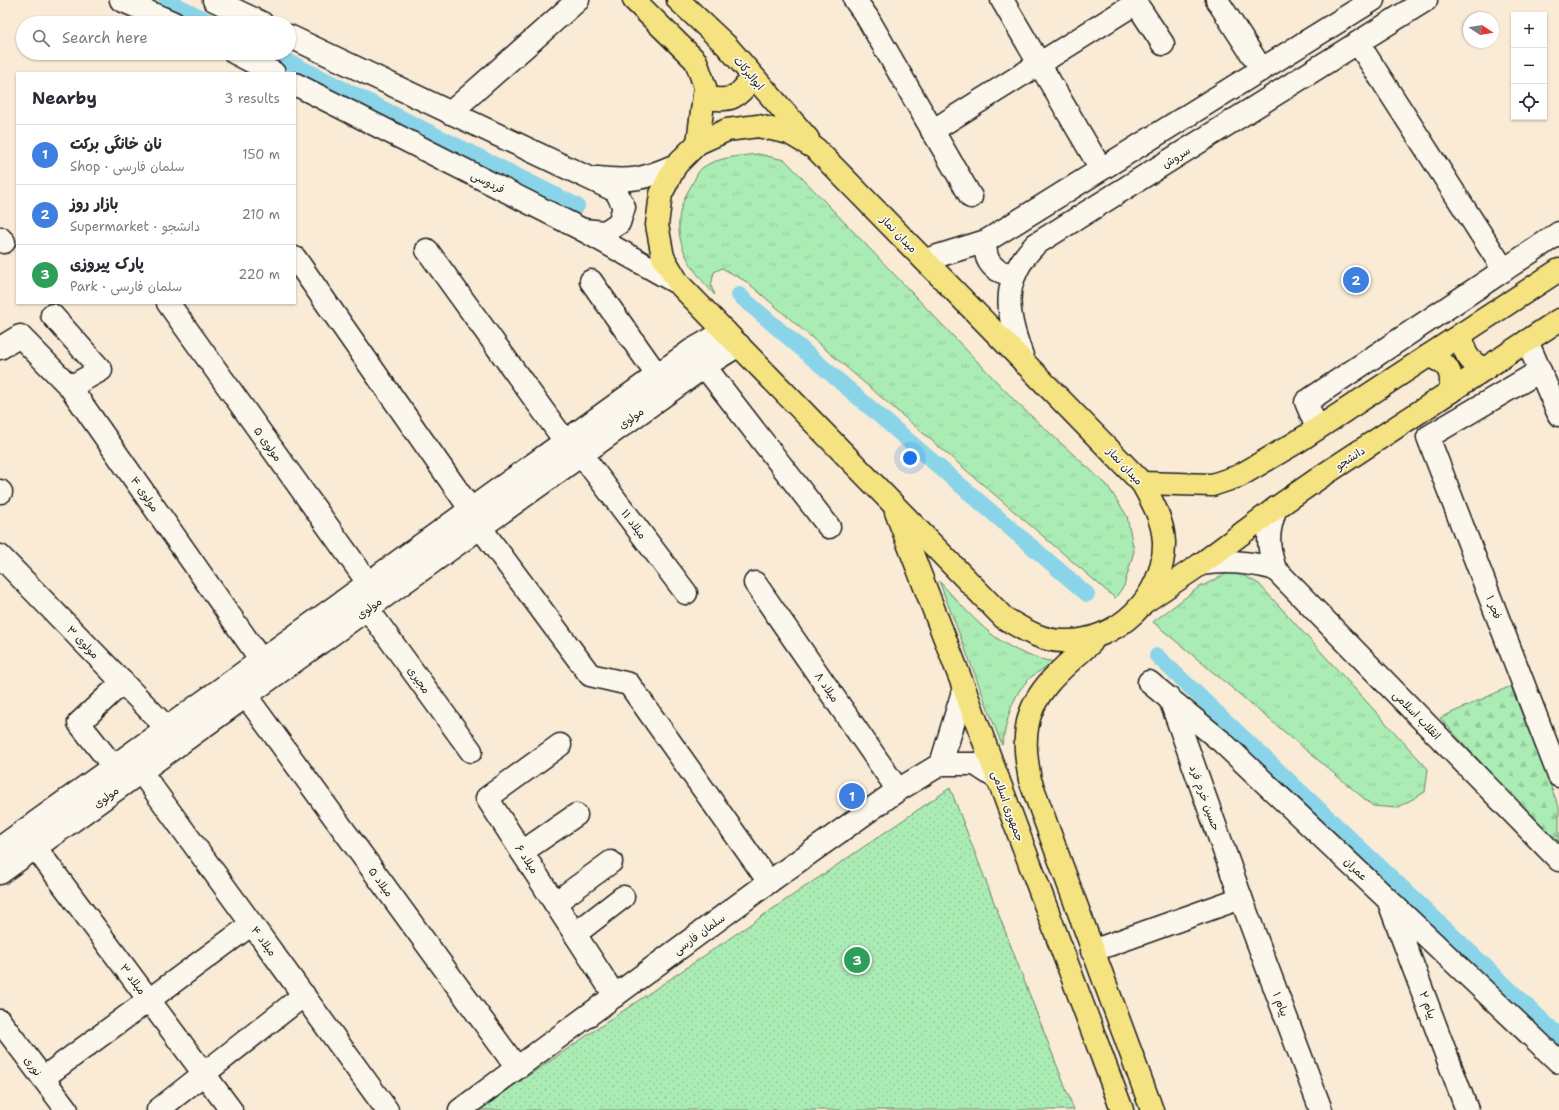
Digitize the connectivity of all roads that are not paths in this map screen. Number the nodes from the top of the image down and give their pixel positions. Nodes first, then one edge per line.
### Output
1 (121, 0) edge
2 (214, 0) edge
3 (578, 0) edge
4 (634, 0) edge
5 (678, 0) edge
6 (855, 0) edge
7 (1002, 0) edge
8 (1217, 0) edge
9 (1373, 0) edge
10 (1426, 0) edge
11 (1135, 2) edge
12 (158, 16) edge
13 (247, 16) edge
14 (296, 39) edge
15 (1358, 43) junction
16 (1163, 44) dead end
17 (249, 60) edge
18 (1040, 64) junction
19 (1262, 70) junction
20 (272, 72) edge
21 (752, 76) junction
22 (296, 85) edge
23 (704, 97) junction
24 (450, 113) junction
25 (932, 131) junction
26 (698, 143) junction
27 (816, 149) junction
28 (676, 166) junction
29 (1101, 169) junction
30 (585, 177) junction
31 (971, 197) dead end
32 (582, 230) junction
33 (1559, 233) edge
34 (986, 241) junction
35 (427, 250) dead end
36 (296, 259) edge
37 (924, 260) junction
38 (1504, 270) junction
39 (1559, 270) edge
40 (1015, 274) junction
41 (591, 281) dead end
42 (679, 284) junction
43 (169, 304) edge
44 (52, 315) dead end
45 (1559, 320) edge
46 (1463, 333) junction
47 (732, 338) junction
48 (1527, 341) junction
49 (6, 343) edge
50 (1428, 356) junction
51 (698, 358) junction
52 (1026, 364) junction
53 (1485, 369) junction
54 (1540, 371) junction
55 (657, 375) junction
56 (70, 387) junction
57 (1450, 392) junction
58 (1559, 415) edge
59 (1317, 428) junction
60 (573, 448) junction
61 (1142, 483) junction
62 (893, 504) junction
63 (1276, 508) junction
64 (476, 518) junction
65 (829, 527) dead end
66 (0, 556) edge
67 (1201, 564) junction
68 (1275, 569) junction
69 (755, 583) dead end
70 (368, 584) junction
71 (686, 593) dead end
72 (1145, 602) junction
73 (367, 608) junction
74 (1094, 638) junction
75 (261, 660) junction
76 (122, 682) junction
77 (1149, 682) dead end
78 (964, 688) junction
79 (246, 696) junction
80 (1170, 698) junction
81 (205, 713) junction
82 (167, 728) junction
83 (560, 745) dead end
84 (471, 751) dead end
85 (941, 764) junction
86 (113, 766) junction
87 (141, 772) junction
88 (1559, 776) edge
89 (998, 779) junction
90 (898, 790) junction
91 (576, 815) dead end
92 (35, 847) junction
93 (0, 848) edge
94 (522, 852) junction
95 (1558, 859) edge
96 (612, 862) dead end
97 (0, 873) edge
98 (769, 882) junction
99 (622, 897) dead end
100 (1241, 898) junction
101 (1388, 900) junction
102 (555, 903) junction
103 (252, 924) junction
104 (575, 934) junction
105 (1092, 951) junction
106 (304, 995) junction
107 (615, 996) junction
108 (149, 1000) junction
109 (0, 1021) edge
110 (1559, 1062) edge
111 (517, 1068) junction
112 (204, 1074) junction
113 (43, 1078) junction
114 (61, 1108) edge
115 (158, 1110) edge
116 (231, 1110) edge
117 (387, 1110) edge
118 (460, 1110) edge
119 (1122, 1110) edge
120 (1152, 1110) edge
121 (1321, 1110) edge
122 (1468, 1110) edge

1 - 12 street
2 - 13 street
3 - 24 street
4 - 23 main road
5 - 21 main road, ابوالبرکات
6 - 25 street
7 - 18 street
8 - 19 street
9 - 19 street
10 - 15 street, سروش
11 - 16 street
11 - 18 street
14 - 24 street
15 - 38 street
15 - 40 street, سروش
17 - 20 street
18 - 25 street
18 - 29 street
19 - 29 street
21 - 23 main road
21 - 27 main road, ابوالبرکات
22 - 32 street, فردوسی
23 - 26 main road
24 - 30 street
25 - 31 street
26 - 27 main road, میدان نماز
26 - 28 main road, میدان نماز
27 - 37 main road, میدان نماز
28 - 30 street
28 - 42 main road, میدان نماز
29 - 34 street
30 - 32 street
32 - 42 street, فردوسی
33 - 38 street
34 - 37 street
34 - 40 street
35 - 60 street, میلاد ۱۱
36 - 64 street
37 - 52 main road, میدان نماز
38 - 59 street
39 - 46 main road
40 - 52 street, سروش
41 - 55 street
42 - 47 main road, میدان نماز
43 - 70 street, مولوی ۵
44 - 56 street
45 - 48 main road, دانشجو
46 - 50 main road
46 - 53 main road
47 - 51 street, مولوی
47 - 62 main road, میدان نماز
48 - 53 main road, دانشجو
48 - 54 street
49 - 56 street, مولوی ۴
50 - 57 main road
50 - 59 main road
51 - 55 street, مولوی
51 - 60 street, مولوی
51 - 65 street
52 - 61 main road, میدان نماز
53 - 57 main road, دانشجو
54 - 58 street
54 - 88 street, فجر ۱
55 - 60 street, مولوی
56 - 75 street, مولوی ۴
57 - 63 main road, دانشجو
59 - 61 main road
60 - 64 street, مولوی
60 - 71 street, میلاد ۱۱
61 - 72 main road, میدان نماز
62 - 74 main road, میدان نماز
62 - 78 main road, جمهوری اسلامی
63 - 67 main road, دانشجو
63 - 68 street
64 - 70 street, مولوی
64 - 73 street, مولوی
64 - 98 street
66 - 76 street, مولوی ۳
67 - 68 street
67 - 72 main road, دانشجو
68 - 95 street, انقلاب اسلامی
69 - 90 street, میلاد ۸
70 - 75 street, مولوی
72 - 74 main road, میدان نماز
73 - 79 street, مولوی
73 - 84 street, مجیری
74 - 105 main road
75 - 81 street, مولوی
76 - 82 street, مولوی ۳
76 - 86 street
77 - 80 street, عمران
78 - 85 street
78 - 89 main road, جمهوری اسلامی
79 - 81 street, مولوی
79 - 111 street, میلاد ۵
80 - 100 street, حسین خرم فرد
80 - 101 street, عمران
81 - 82 street, مولوی
81 - 87 street, مولوی
82 - 86 street, مولوی
83 - 94 street, میلاد ۶
85 - 89 street
85 - 90 street, سلمان فارسی
86 - 93 street, مولوی
87 - 92 street, مولوی
87 - 103 street, میلاد ۴
89 - 119 main road, جمهوری اسلامی
90 - 98 street, سلمان فارسی
91 - 94 street
92 - 97 street, مولوی
92 - 108 street, میلاد ۳
94 - 102 street, میلاد ۶
96 - 102 street
98 - 107 street, سلمان فارسی
99 - 104 street
100 - 105 street
100 - 121 street, پیام ۱
101 - 110 street, عمران
101 - 122 street, پیام ۲
102 - 104 street, میلاد ۶
103 - 106 street, میلاد ۴
103 - 108 street
104 - 107 street, میلاد ۶
105 - 120 main road
106 - 112 street
106 - 117 street, میلاد ۴
107 - 111 street, سلمان فارسی
108 - 112 street, میلاد ۳
108 - 113 street
109 - 113 street, نوری
111 - 118 street, سلمان فارسی
112 - 115 street
112 - 116 street, میلاد ۳
113 - 114 street, نوری

